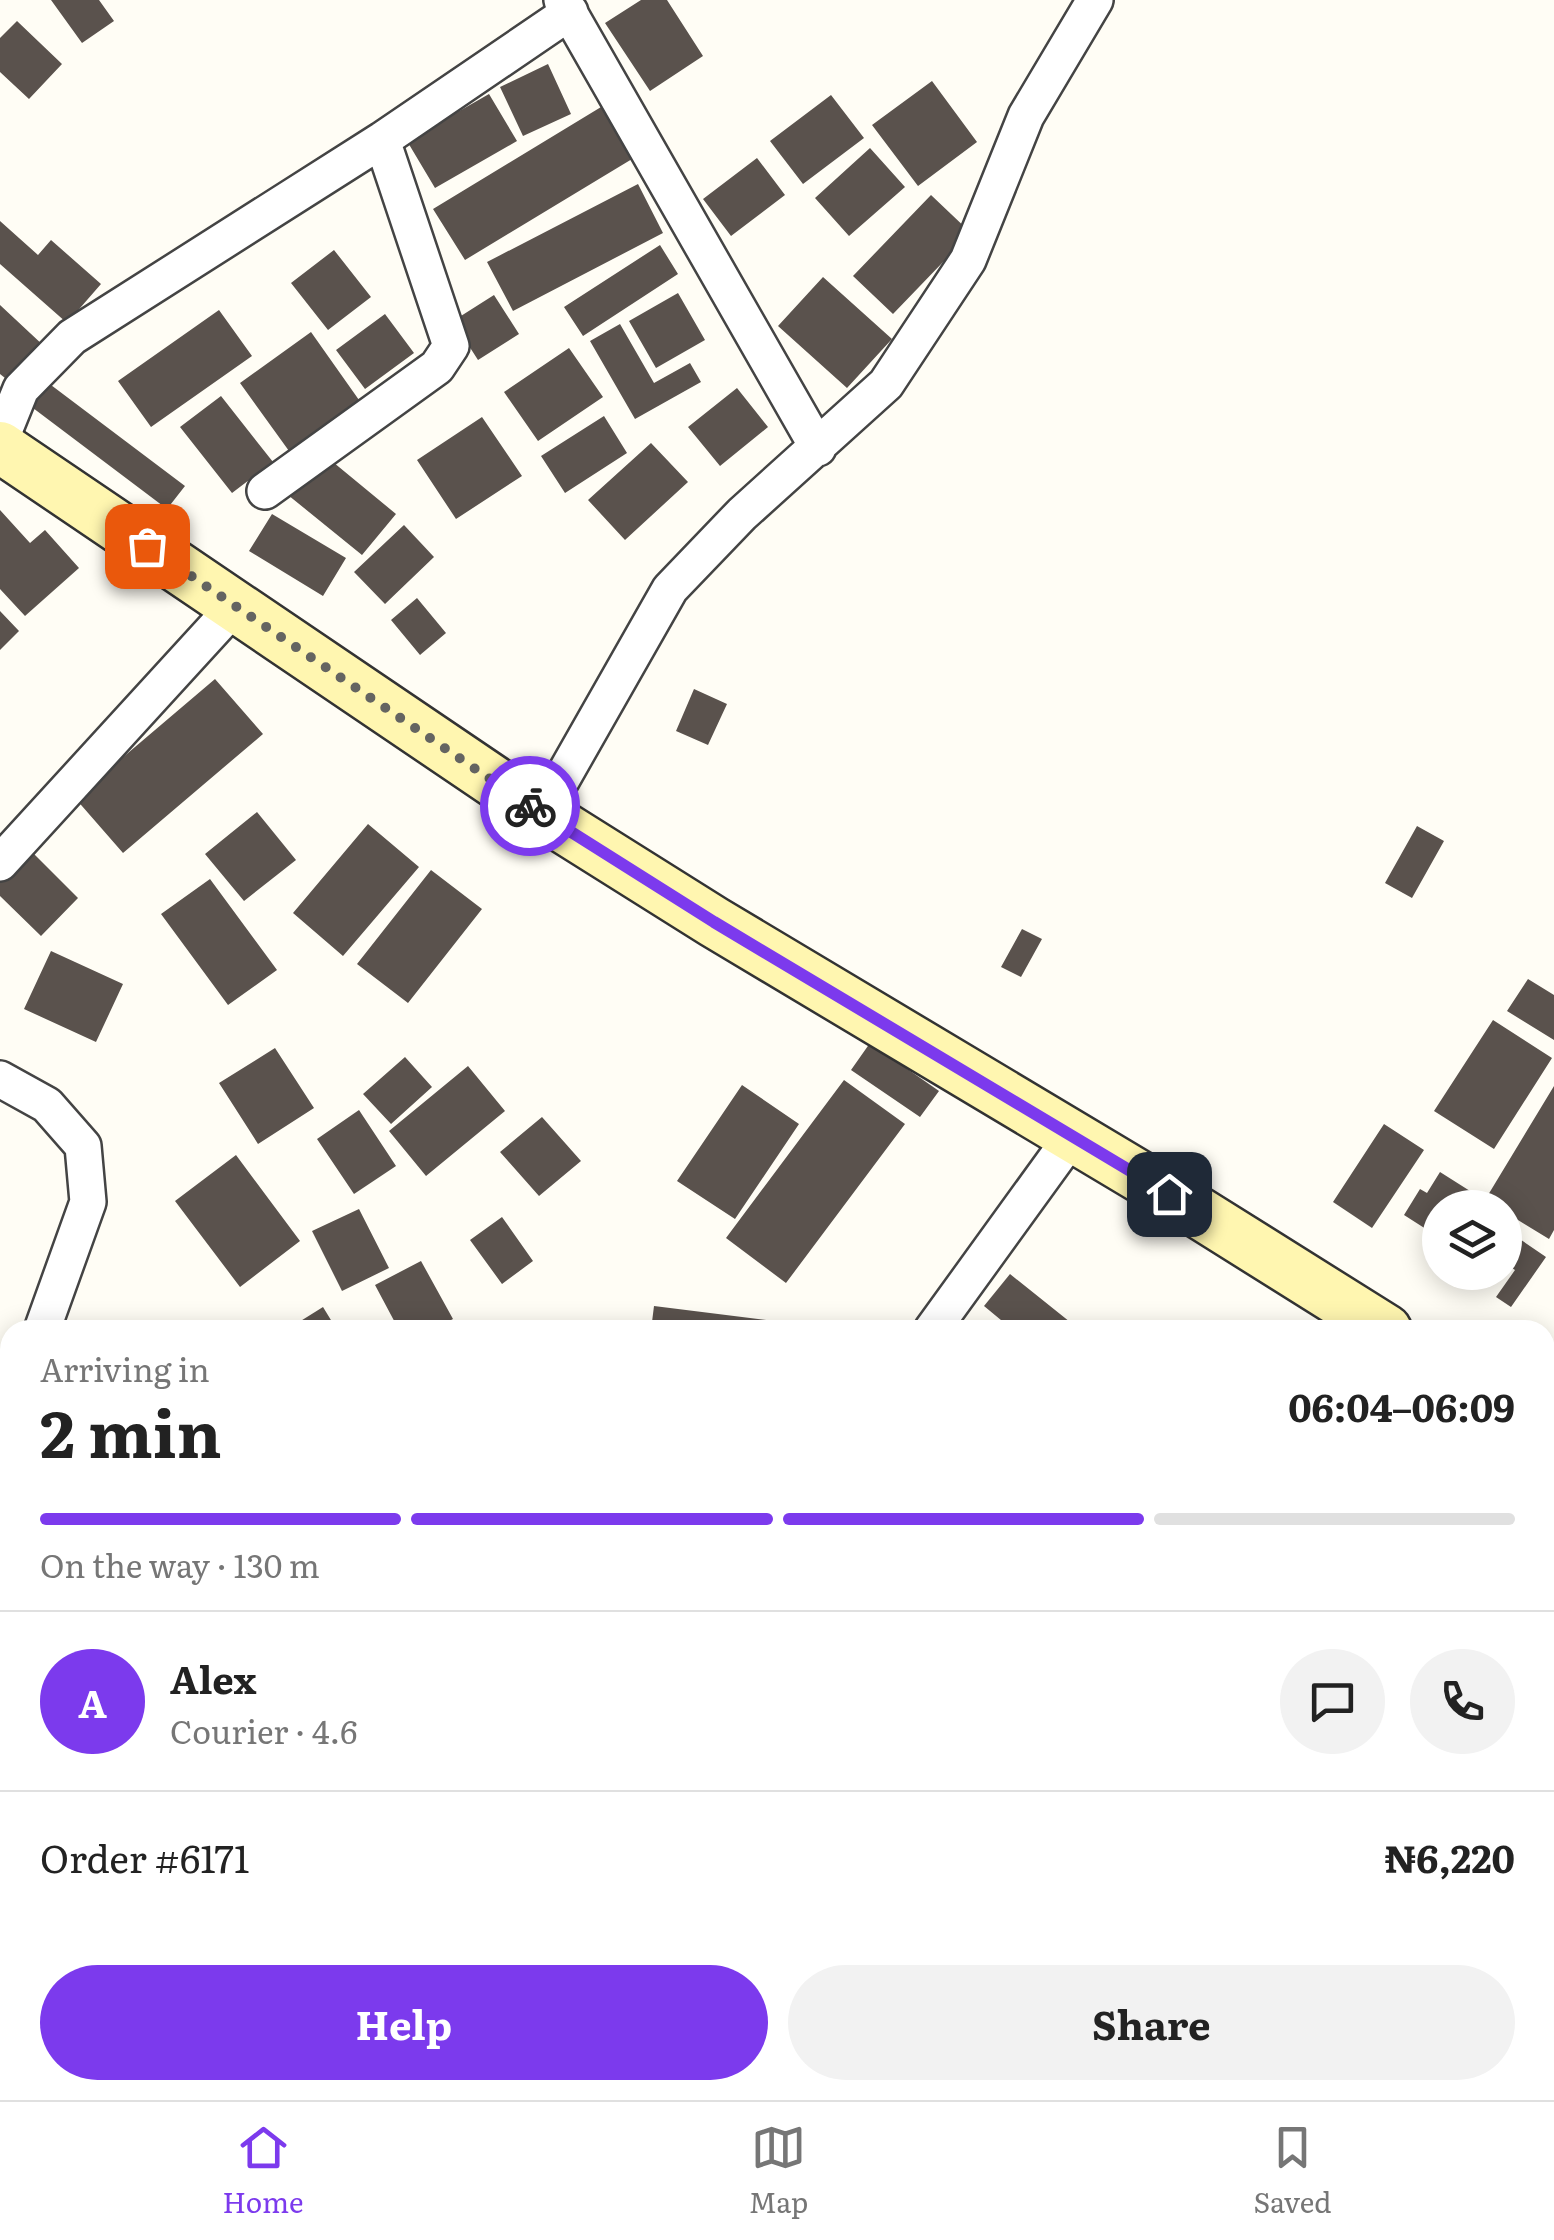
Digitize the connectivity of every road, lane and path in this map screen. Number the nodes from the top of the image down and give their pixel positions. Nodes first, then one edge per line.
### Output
1 (1094, 0) edge
2 (566, 6) edge
3 (382, 140) junction
4 (0, 444) edge
5 (818, 448) junction
6 (265, 491) dead end
7 (235, 606) junction
8 (542, 814) junction
9 (0, 863) edge
10 (0, 1080) edge
11 (1071, 1138) junction
12 (46, 1320) edge
13 (939, 1320) edge
14 (1370, 1320) edge

1 - 5 street
2 - 3 street
2 - 5 street
3 - 4 street
3 - 6 street
4 - 7 street
5 - 8 street
7 - 8 street
7 - 9 street
8 - 11 street
10 - 12 street
11 - 13 street
11 - 14 street

